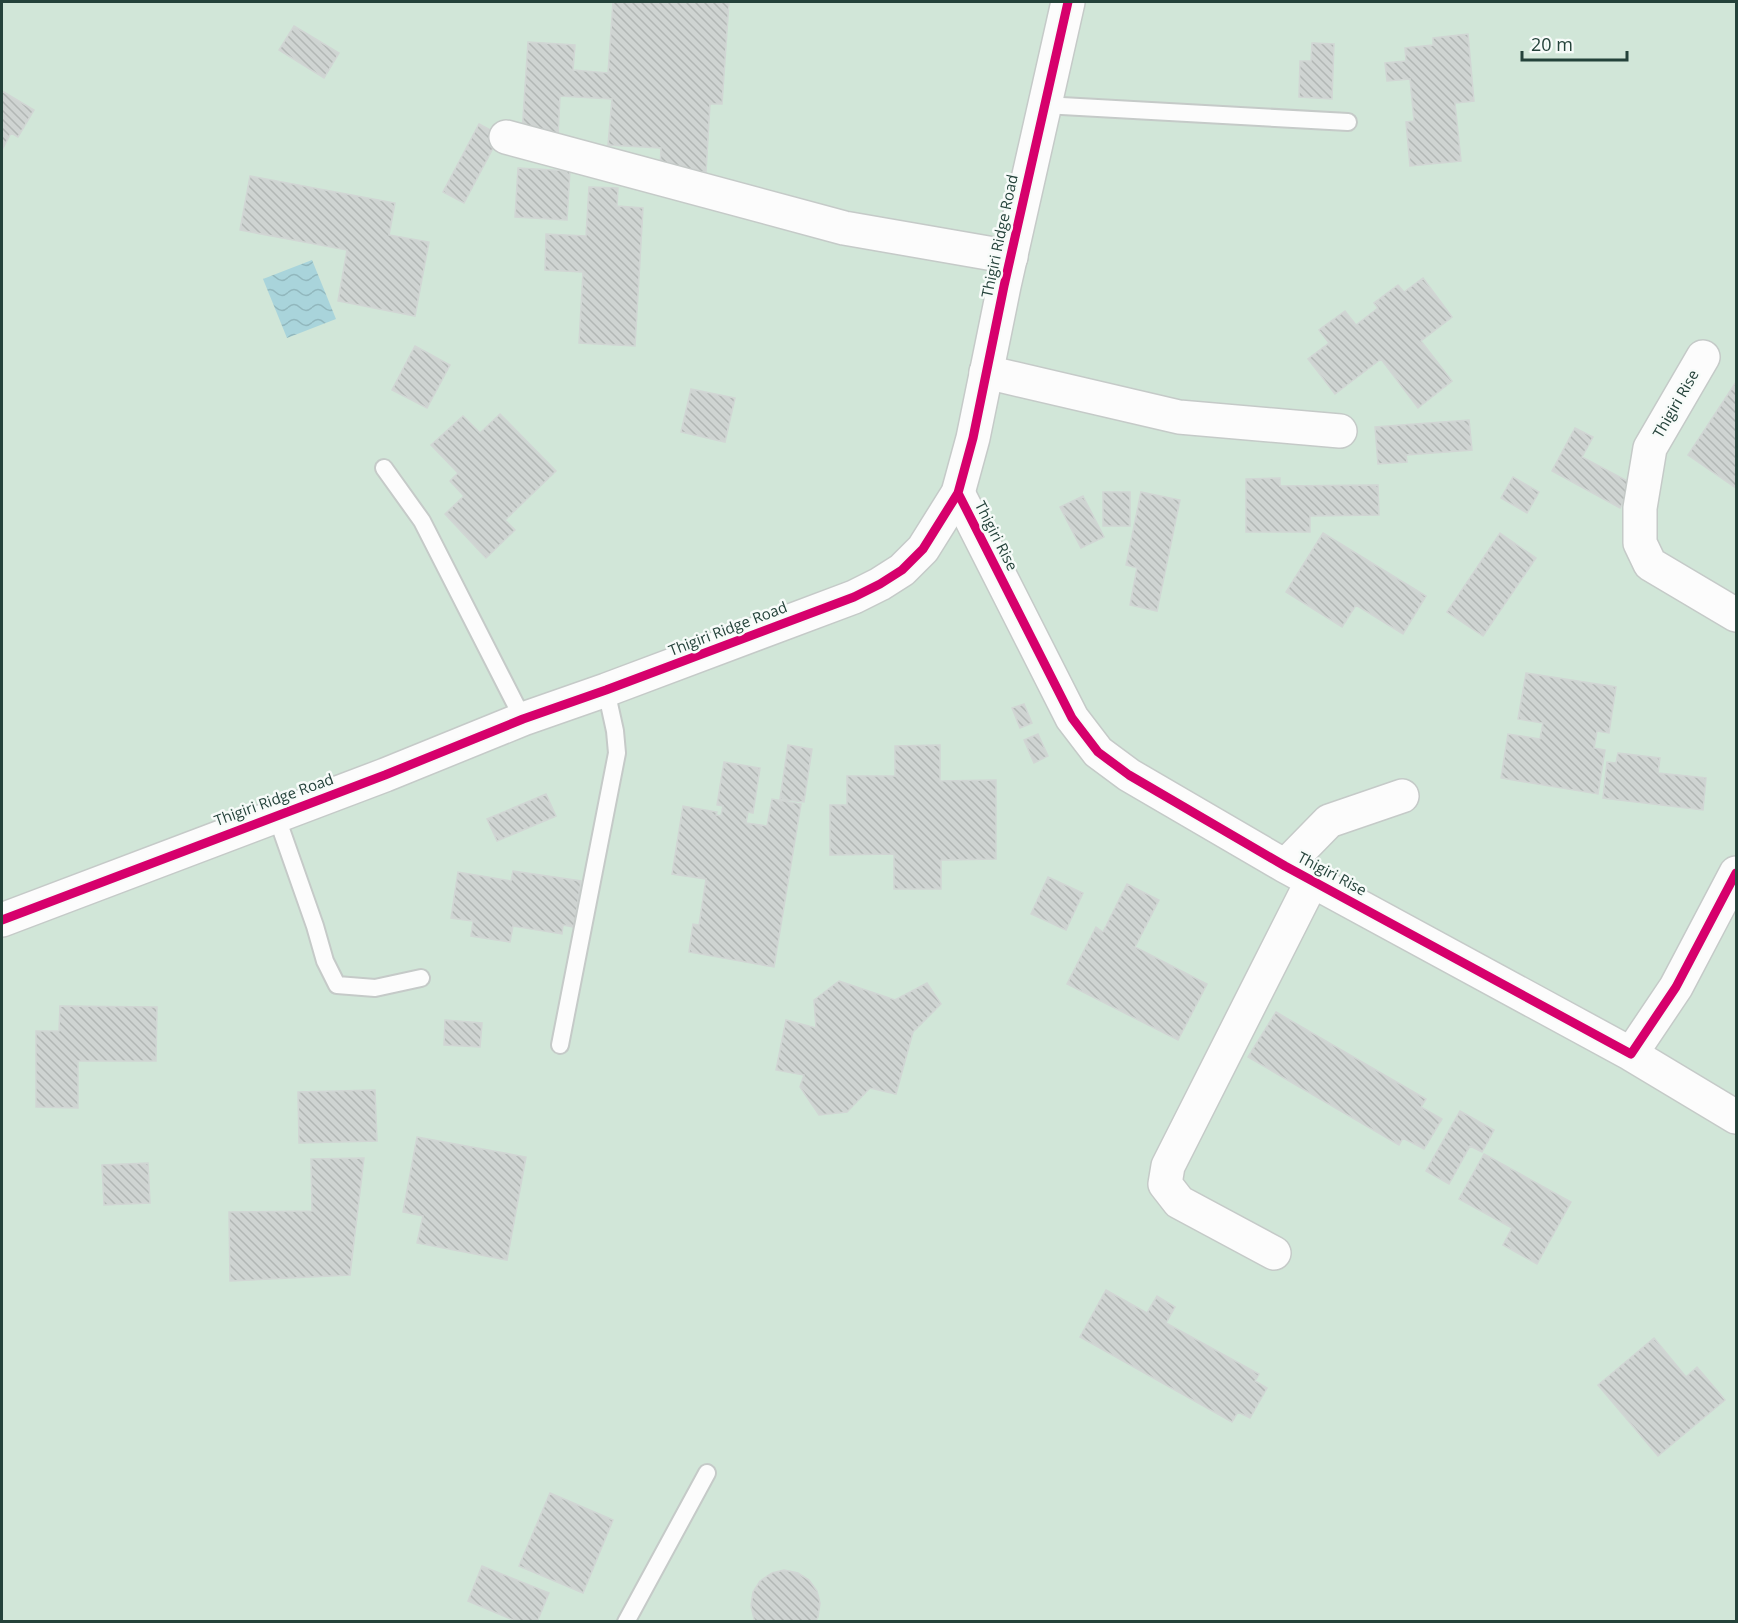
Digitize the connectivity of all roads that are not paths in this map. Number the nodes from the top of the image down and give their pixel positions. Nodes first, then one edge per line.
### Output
1 (1068, 2) edge
2 (1044, 105) junction
3 (1348, 122) dead end
4 (506, 137) dead end
5 (1011, 257) junction
6 (1703, 357) dead end
7 (986, 372) junction
8 (1340, 431) dead end
9 (384, 468) dead end
10 (958, 493) junction
11 (1737, 615) edge
12 (606, 690) junction
13 (523, 719) junction
14 (1402, 796) dead end
15 (276, 815) junction
16 (1299, 873) junction
17 (1737, 873) edge
18 (2, 920) edge
19 (421, 978) dead end
20 (560, 1045) dead end
21 (1631, 1054) junction
22 (1737, 1117) edge
23 (1274, 1253) dead end
24 (707, 1473) dead end
25 (626, 1622) edge

1 - 2 street, Thigiri Ridge Road
2 - 3 lane
2 - 5 street, Thigiri Ridge Road
4 - 5 street
5 - 7 street, Thigiri Ridge Road
6 - 11 street, Thigiri Rise
7 - 8 street
7 - 10 street, Thigiri Ridge Road
9 - 13 lane
10 - 12 street, Thigiri Ridge Road
10 - 16 street, Thigiri Rise
12 - 13 street, Thigiri Ridge Road
12 - 20 lane
13 - 15 street, Thigiri Ridge Road
14 - 16 street
15 - 18 street, Thigiri Ridge Road
15 - 19 lane
16 - 21 street, Thigiri Rise
16 - 23 street
17 - 21 street
21 - 22 street, Thigiri Rise
24 - 25 lane

